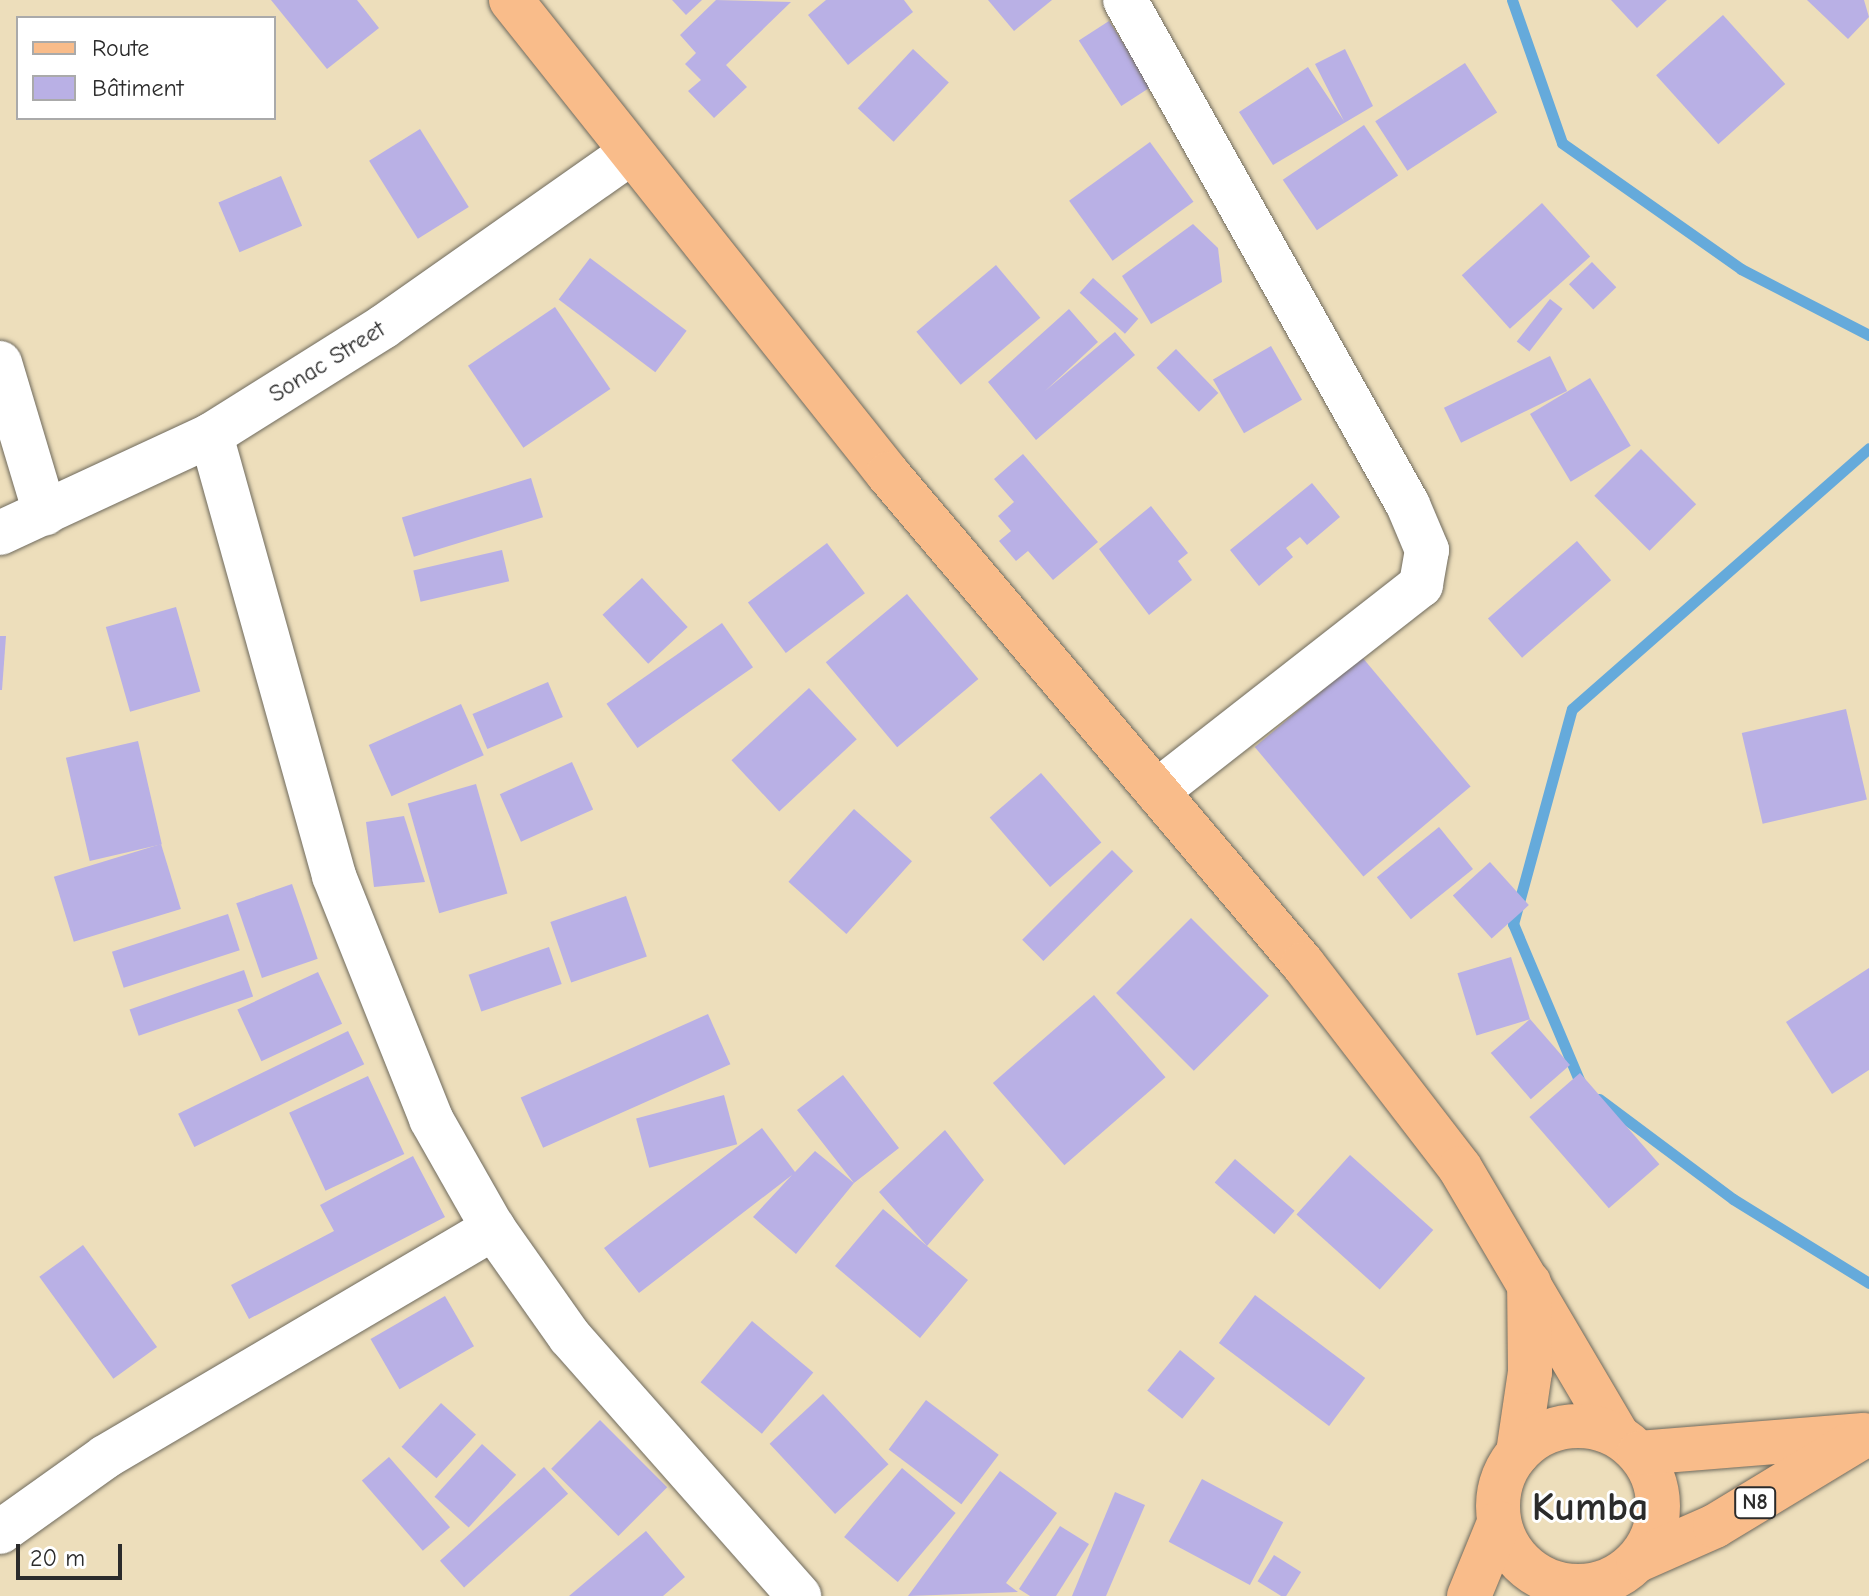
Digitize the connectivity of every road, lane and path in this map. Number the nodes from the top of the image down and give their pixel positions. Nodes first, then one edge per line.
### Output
1 (511, 0) edge
2 (1125, 0) edge
3 (631, 153) junction
4 (0, 363) edge
5 (211, 435) junction
6 (45, 513) junction
7 (0, 533) edge
8 (1157, 791) junction
9 (493, 1228) junction
10 (1529, 1280) junction
11 (1867, 1434) edge
12 (1628, 1444) junction
13 (1518, 1453) junction
14 (1499, 1523) junction
15 (0, 1532) edge
16 (1638, 1560) junction
17 (1577, 1591) edge
18 (791, 1593) edge
19 (1469, 1596) edge

1 - 3 main road
2 - 8 street
3 - 5 street, Sonac Street
3 - 8 main road
4 - 6 street
5 - 6 street, Sonac Street
5 - 9 street
6 - 7 street, Sonac Street
8 - 10 main road
9 - 15 street
9 - 18 street
10 - 12 main road
10 - 13 main road
11 - 12 main road, N8
11 - 16 main road, N8
12 - 13 main road
12 - 16 main road
13 - 14 main road
14 - 17 main road
14 - 19 main road
16 - 17 main road

